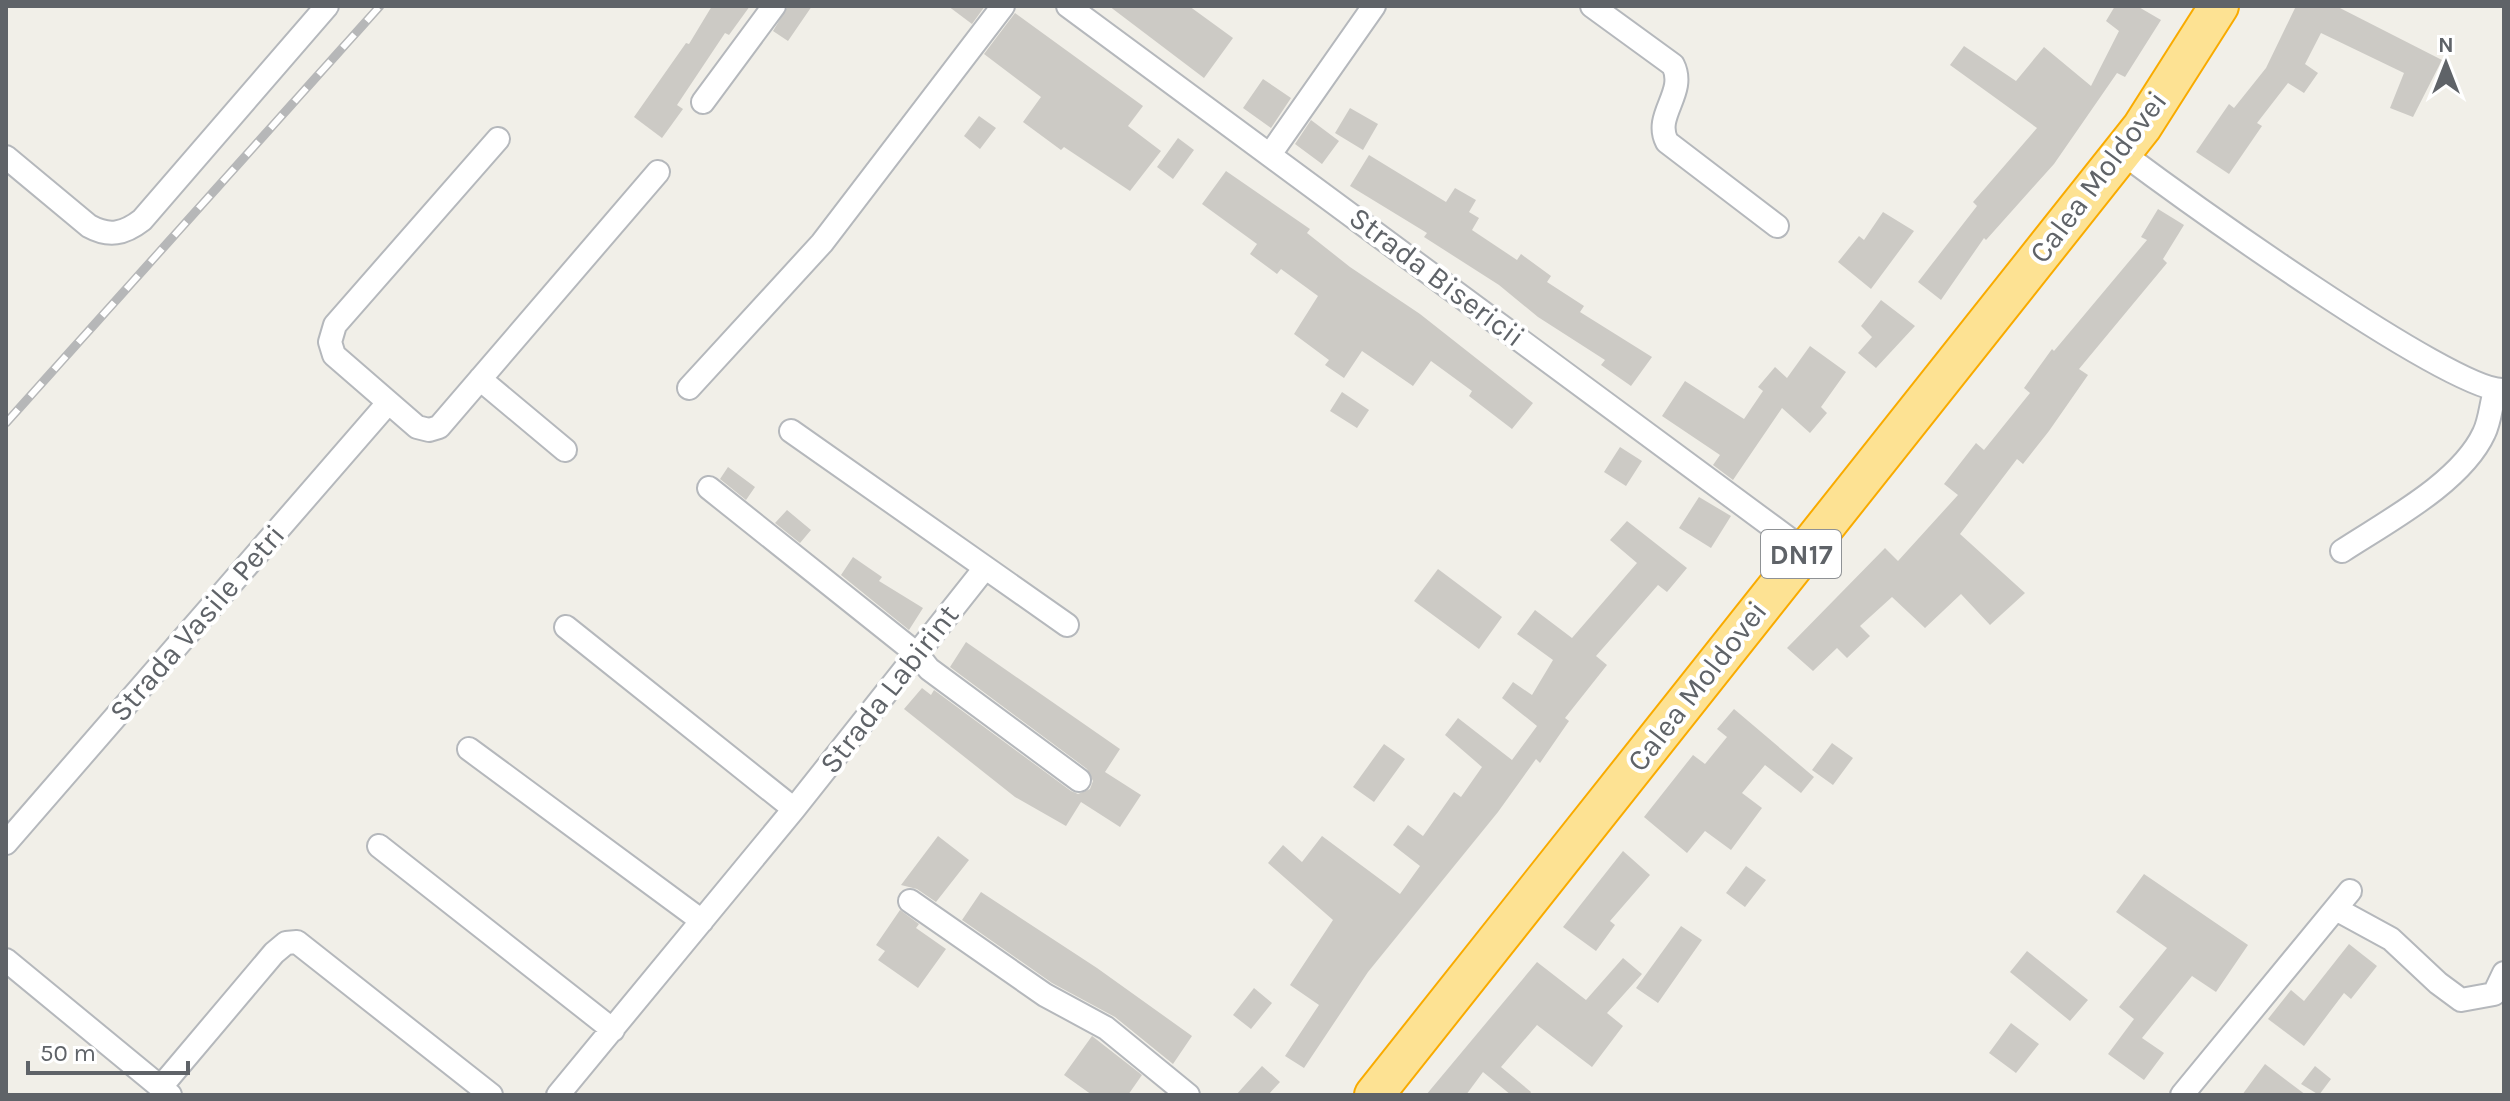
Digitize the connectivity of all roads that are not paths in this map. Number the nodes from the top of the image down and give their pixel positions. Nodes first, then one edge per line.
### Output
1 (327, 6) edge
2 (774, 6) edge
3 (1003, 6) edge
4 (1068, 6) edge
5 (1374, 6) edge
6 (1592, 6) edge
7 (2219, 6) edge
8 (703, 102) dead end
9 (498, 139) dead end
10 (2121, 152) junction
11 (1271, 153) junction
12 (6, 157) edge
13 (658, 172) dead end
14 (1777, 226) dead end
15 (480, 379) junction
16 (689, 388) dead end
17 (2499, 390) edge
18 (388, 403) junction
19 (791, 431) dead end
20 (565, 450) dead end
21 (709, 488) dead end
22 (1804, 550) junction
23 (2342, 551) dead end
24 (985, 568) junction
25 (1067, 625) dead end
26 (566, 627) dead end
27 (917, 654) junction
28 (469, 749) dead end
29 (1079, 780) dead end
30 (794, 809) junction
31 (6, 843) edge
32 (379, 846) dead end
33 (2350, 891) dead end
34 (910, 901) dead end
35 (2336, 909) junction
36 (702, 921) junction
37 (6, 960) edge
38 (2504, 973) edge
39 (613, 1030) junction
40 (165, 1091) edge
41 (491, 1095) edge
42 (558, 1095) edge
43 (1188, 1095) edge
44 (1374, 1095) edge
45 (2182, 1095) edge

1 - 12 street
2 - 8 street
3 - 16 street
4 - 11 street, Strada Bisericii
5 - 11 street
6 - 14 street
7 - 10 highway, Calea Moldovei / DN17
9 - 18 street
10 - 17 street
10 - 22 highway, Calea Moldovei / DN17
11 - 22 street, Strada Bisericii
13 - 15 street
15 - 18 street
15 - 20 street
17 - 23 street
18 - 31 street, Strada Vasile Petri
19 - 24 street
21 - 27 street
22 - 44 highway, Calea Moldovei / DN17
24 - 25 street
24 - 27 street, Strada Labirint
26 - 30 street
27 - 29 street
27 - 30 street, Strada Labirint
28 - 36 street
30 - 36 street, Strada Labirint
32 - 39 street
33 - 35 street
34 - 43 street
35 - 38 street
35 - 45 street
36 - 39 street, Strada Labirint
37 - 40 street
39 - 42 street, Strada Labirint
40 - 41 street

